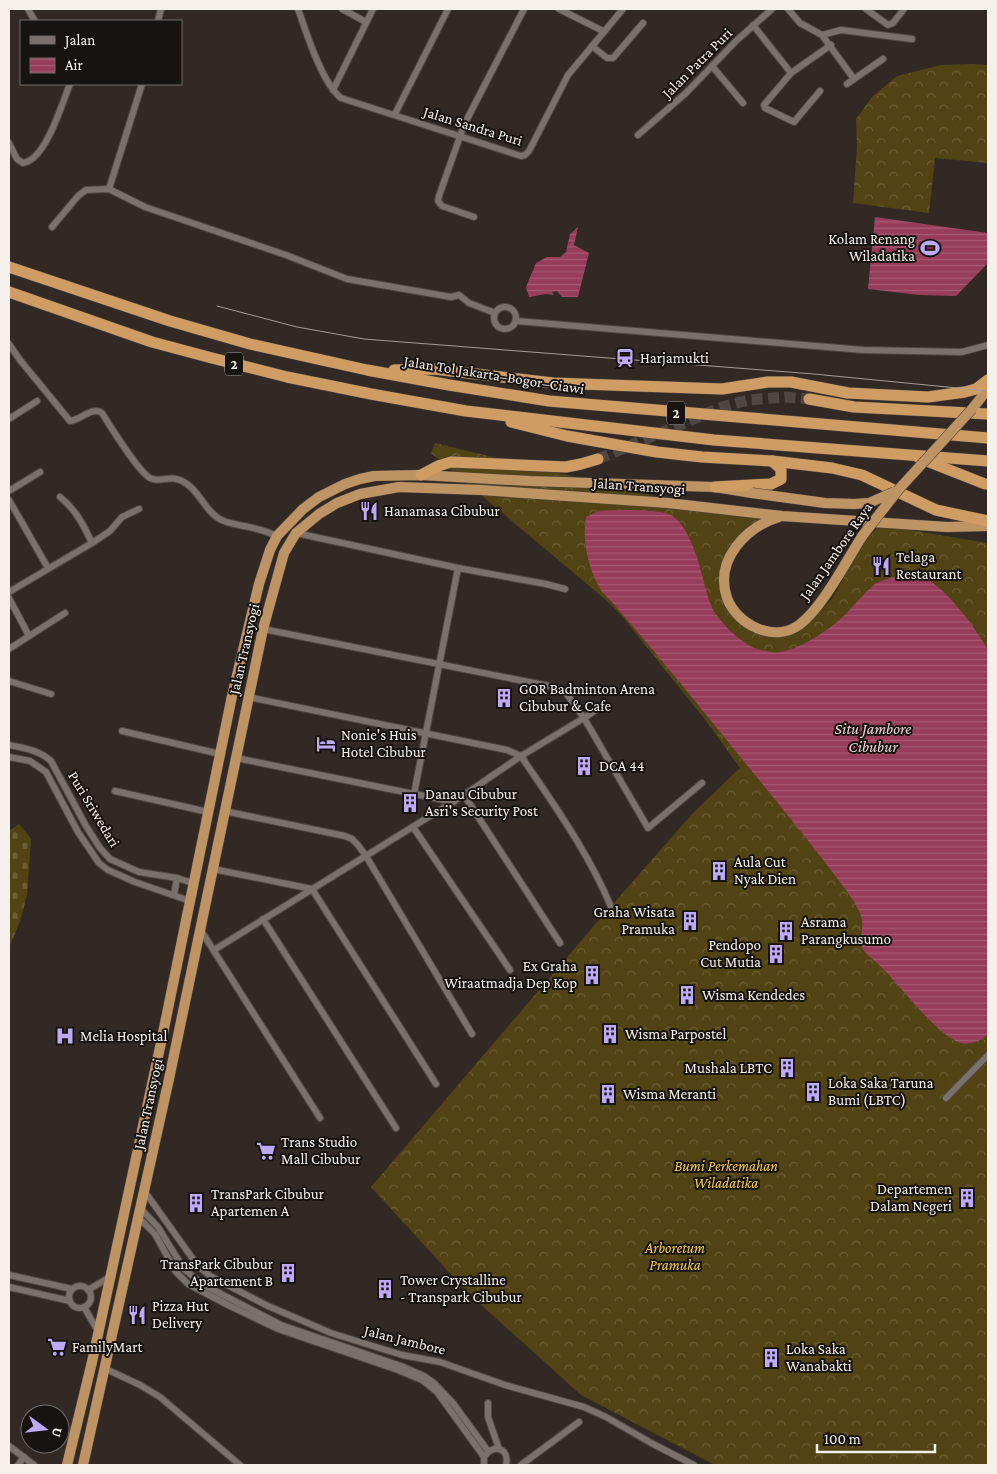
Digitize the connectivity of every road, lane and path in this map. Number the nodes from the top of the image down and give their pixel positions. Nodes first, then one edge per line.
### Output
1 (28, 9) edge
2 (298, 9) edge
3 (342, 9) edge
4 (373, 9) edge
5 (448, 9) edge
6 (524, 9) edge
7 (559, 9) edge
8 (623, 9) edge
9 (772, 9) edge
10 (788, 9) edge
11 (866, 9) edge
12 (904, 9) edge
13 (34, 20) edge
14 (366, 22) junction
15 (643, 23) dead end
16 (753, 25) junction
17 (603, 31) junction
18 (822, 34) junction
19 (912, 39) dead end
20 (831, 45) junction
21 (592, 46) junction
22 (884, 59) dead end
23 (712, 66) junction
24 (791, 72) junction
25 (854, 79) junction
26 (847, 84) dead end
27 (70, 85) edge
28 (142, 85) edge
29 (333, 90) junction
30 (820, 91) dead end
31 (743, 103) dead end
32 (395, 114) junction
33 (638, 134) dead end
34 (460, 135) junction
35 (9, 143) edge
36 (109, 189) junction
37 (474, 217) dead end
38 (52, 226) dead end
39 (9, 267) edge
40 (9, 292) edge
41 (495, 313) junction
42 (516, 321) junction
43 (9, 344) edge
44 (988, 345) edge
45 (367, 370) junction
46 (988, 380) edge
47 (988, 389) edge
48 (809, 398) tunnel mouth
49 (37, 401) dead end
50 (466, 410) junction
51 (988, 414) edge
52 (9, 419) edge
53 (988, 438) edge
54 (908, 454) junction
55 (598, 459) tunnel mouth
56 (772, 461) junction
57 (988, 461) edge
58 (40, 472) dead end
59 (421, 475) junction
60 (530, 481) junction
61 (986, 484) dead end
62 (715, 487) junction
63 (899, 489) junction
64 (9, 491) edge
65 (530, 494) junction
66 (60, 497) dead end
67 (9, 500) edge
68 (140, 509) dead end
69 (782, 516) junction
70 (988, 521) edge
71 (988, 526) edge
72 (296, 533) junction
73 (277, 536) junction
74 (92, 543) junction
75 (48, 568) junction
76 (458, 568) junction
77 (565, 589) dead end
78 (9, 592) edge
79 (9, 598) edge
80 (65, 613) dead end
81 (263, 629) junction
82 (28, 636) junction
83 (9, 649) edge
84 (440, 665) junction
85 (9, 681) edge
86 (50, 694) dead end
87 (248, 697) junction
88 (602, 706) dead end
89 (584, 718) junction
90 (122, 731) dead end
91 (224, 734) junction
92 (426, 734) junction
93 (240, 738) junction
94 (9, 745) edge
95 (220, 754) junction
96 (521, 756) junction
97 (9, 757) edge
98 (236, 758) junction
99 (702, 783) dead end
100 (115, 791) dead end
101 (414, 794) junction
102 (464, 795) junction
103 (454, 802) junction
104 (224, 811) junction
105 (208, 812) junction
106 (79, 814) junction
107 (70, 818) junction
108 (413, 827) junction
109 (366, 856) junction
110 (213, 869) junction
111 (139, 872) junction
112 (177, 878) junction
113 (135, 882) junction
114 (194, 883) junction
115 (312, 889) junction
116 (174, 895) junction
117 (190, 901) junction
118 (612, 909) dead end
119 (263, 919) junction
120 (200, 929) junction
121 (560, 943) dead end
122 (214, 950) junction
123 (510, 970) dead end
124 (472, 1034) dead end
125 (988, 1056) edge
126 (154, 1074) junction
127 (170, 1076) junction
128 (436, 1084) dead end
129 (946, 1098) dead end
130 (320, 1118) dead end
131 (396, 1128) dead end
132 (145, 1192) junction
133 (140, 1213) junction
134 (184, 1269) junction
135 (176, 1272) junction
136 (9, 1275) edge
137 (110, 1278) junction
138 (193, 1278) junction
139 (188, 1284) junction
140 (9, 1288) edge
141 (72, 1289) junction
142 (88, 1290) junction
143 (70, 1301) junction
144 (84, 1307) junction
145 (98, 1331) junction
146 (106, 1369) junction
147 (488, 1403) dead end
148 (579, 1422) dead end
149 (9, 1446) edge
150 (500, 1449) junction
151 (488, 1451) junction
152 (24, 1457) junction
153 (484, 1457) junction
154 (18, 1465) edge
155 (34, 1465) edge
156 (67, 1465) edge
157 (83, 1465) edge
158 (240, 1465) edge
159 (484, 1465) edge
160 (506, 1465) edge
161 (521, 1465) edge
162 (694, 1465) edge

1 - 13 street
2 - 29 street
3 - 14 street
4 - 14 street
5 - 32 street
6 - 34 street
7 - 17 street
8 - 17 street, Jalan Sandra Puri
9 - 16 street, Jalan Patra Puri
10 - 18 street
11 - 12 street
14 - 29 street
15 - 21 street
16 - 23 street, Jalan Patra Puri
16 - 24 street
17 - 21 street, Jalan Sandra Puri
18 - 19 street
18 - 20 street
20 - 24 street
20 - 25 street
21 - 34 street, Jalan Sandra Puri
22 - 25 street
23 - 31 street
23 - 33 street, Jalan Patra Puri
24 - 30 street
25 - 26 street
27 - 35 street
28 - 36 street
29 - 32 street, Jalan Sandra Puri
32 - 34 street, Jalan Sandra Puri
34 - 37 street
36 - 38 street
36 - 41 street
39 - 45 highway, Jalan Tol Jakarta–Bogor–Ciawi / 2
40 - 50 highway, 2
41 - 42 street
41 - 42 street
42 - 44 street
43 - 73 street
45 - 46 highway
45 - 53 highway, Jalan Tol Jakarta–Bogor–Ciawi / 2
47 - 63 highway, Jalan Jambore Raya, bridge
48 - 51 highway
49 - 52 street
50 - 54 highway, 2
50 - 56 highway
54 - 57 highway, 2
54 - 61 highway
55 - 59 highway
56 - 62 highway
56 - 70 highway
58 - 64 street
59 - 60 highway, Jalan Transyogi
59 - 73 highway, Jalan Transyogi
60 - 62 highway, Jalan Transyogi
60 - 65 highway
62 - 63 highway, Jalan Transyogi, bridge
63 - 69 highway, Jalan Jambore Raya, bridge
65 - 69 highway, Jalan Transyogi
65 - 72 highway, Jalan Transyogi
66 - 74 street
67 - 75 street
68 - 74 street
69 - 71 highway, Jalan Transyogi
72 - 76 street
72 - 81 highway, Jalan Transyogi
73 - 91 highway, Jalan Transyogi
74 - 75 street
75 - 78 street
76 - 77 street
76 - 84 street
79 - 82 street
80 - 82 street
81 - 84 street
81 - 87 highway, Jalan Transyogi
82 - 83 street
84 - 89 street
84 - 92 street
85 - 86 street
87 - 92 street
87 - 93 highway, Jalan Transyogi
88 - 89 street
89 - 96 street
89 - 99 street
90 - 95 street
91 - 93 highway
91 - 95 highway, Jalan Transyogi
92 - 96 street
92 - 101 street
93 - 98 highway, Jalan Transyogi
94 - 106 street, Puri Sriwedari
95 - 105 highway, Jalan Transyogi
96 - 102 street
96 - 118 street
97 - 107 street, Puri Sriwedari
98 - 101 street
98 - 104 highway, Jalan Transyogi
100 - 105 street
101 - 103 street
102 - 103 street
102 - 121 street
103 - 108 street
104 - 109 street
104 - 110 highway, Jalan Transyogi
105 - 114 highway, Jalan Transyogi
106 - 107 street
106 - 111 street, Puri Sriwedari
107 - 113 street, Puri Sriwedari
108 - 109 street
108 - 123 street
109 - 115 street
109 - 124 street
110 - 115 street
110 - 120 highway, Jalan Transyogi
111 - 112 street, Puri Sriwedari
111 - 113 street
112 - 114 street, Puri Sriwedari
112 - 116 street
113 - 116 street, Puri Sriwedari
114 - 117 highway, Jalan Transyogi
115 - 119 street
115 - 128 street
116 - 117 street, Puri Sriwedari
117 - 126 highway, Jalan Transyogi
119 - 122 street
119 - 131 street
120 - 122 street
120 - 127 highway, Jalan Transyogi
122 - 130 street
125 - 129 street
126 - 127 highway
126 - 137 highway, Jalan Transyogi
127 - 132 highway, Jalan Transyogi
132 - 133 highway, Jalan Transyogi
132 - 162 street, Jalan Jambore
133 - 134 street
133 - 135 street
133 - 146 highway, Jalan Transyogi
134 - 135 street
134 - 138 street
135 - 139 street
136 - 141 street
137 - 142 street
137 - 145 highway, Jalan Transyogi
138 - 139 street
138 - 151 street
139 - 153 street
140 - 143 street
141 - 142 street
141 - 143 street
142 - 144 street
143 - 144 street
144 - 145 street
145 - 156 highway, Jalan Transyogi
146 - 157 highway, Jalan Transyogi
146 - 158 street
147 - 150 street
148 - 161 street
149 - 152 street
150 - 151 street
150 - 160 street
151 - 153 street
152 - 154 street
152 - 155 street
153 - 159 street

